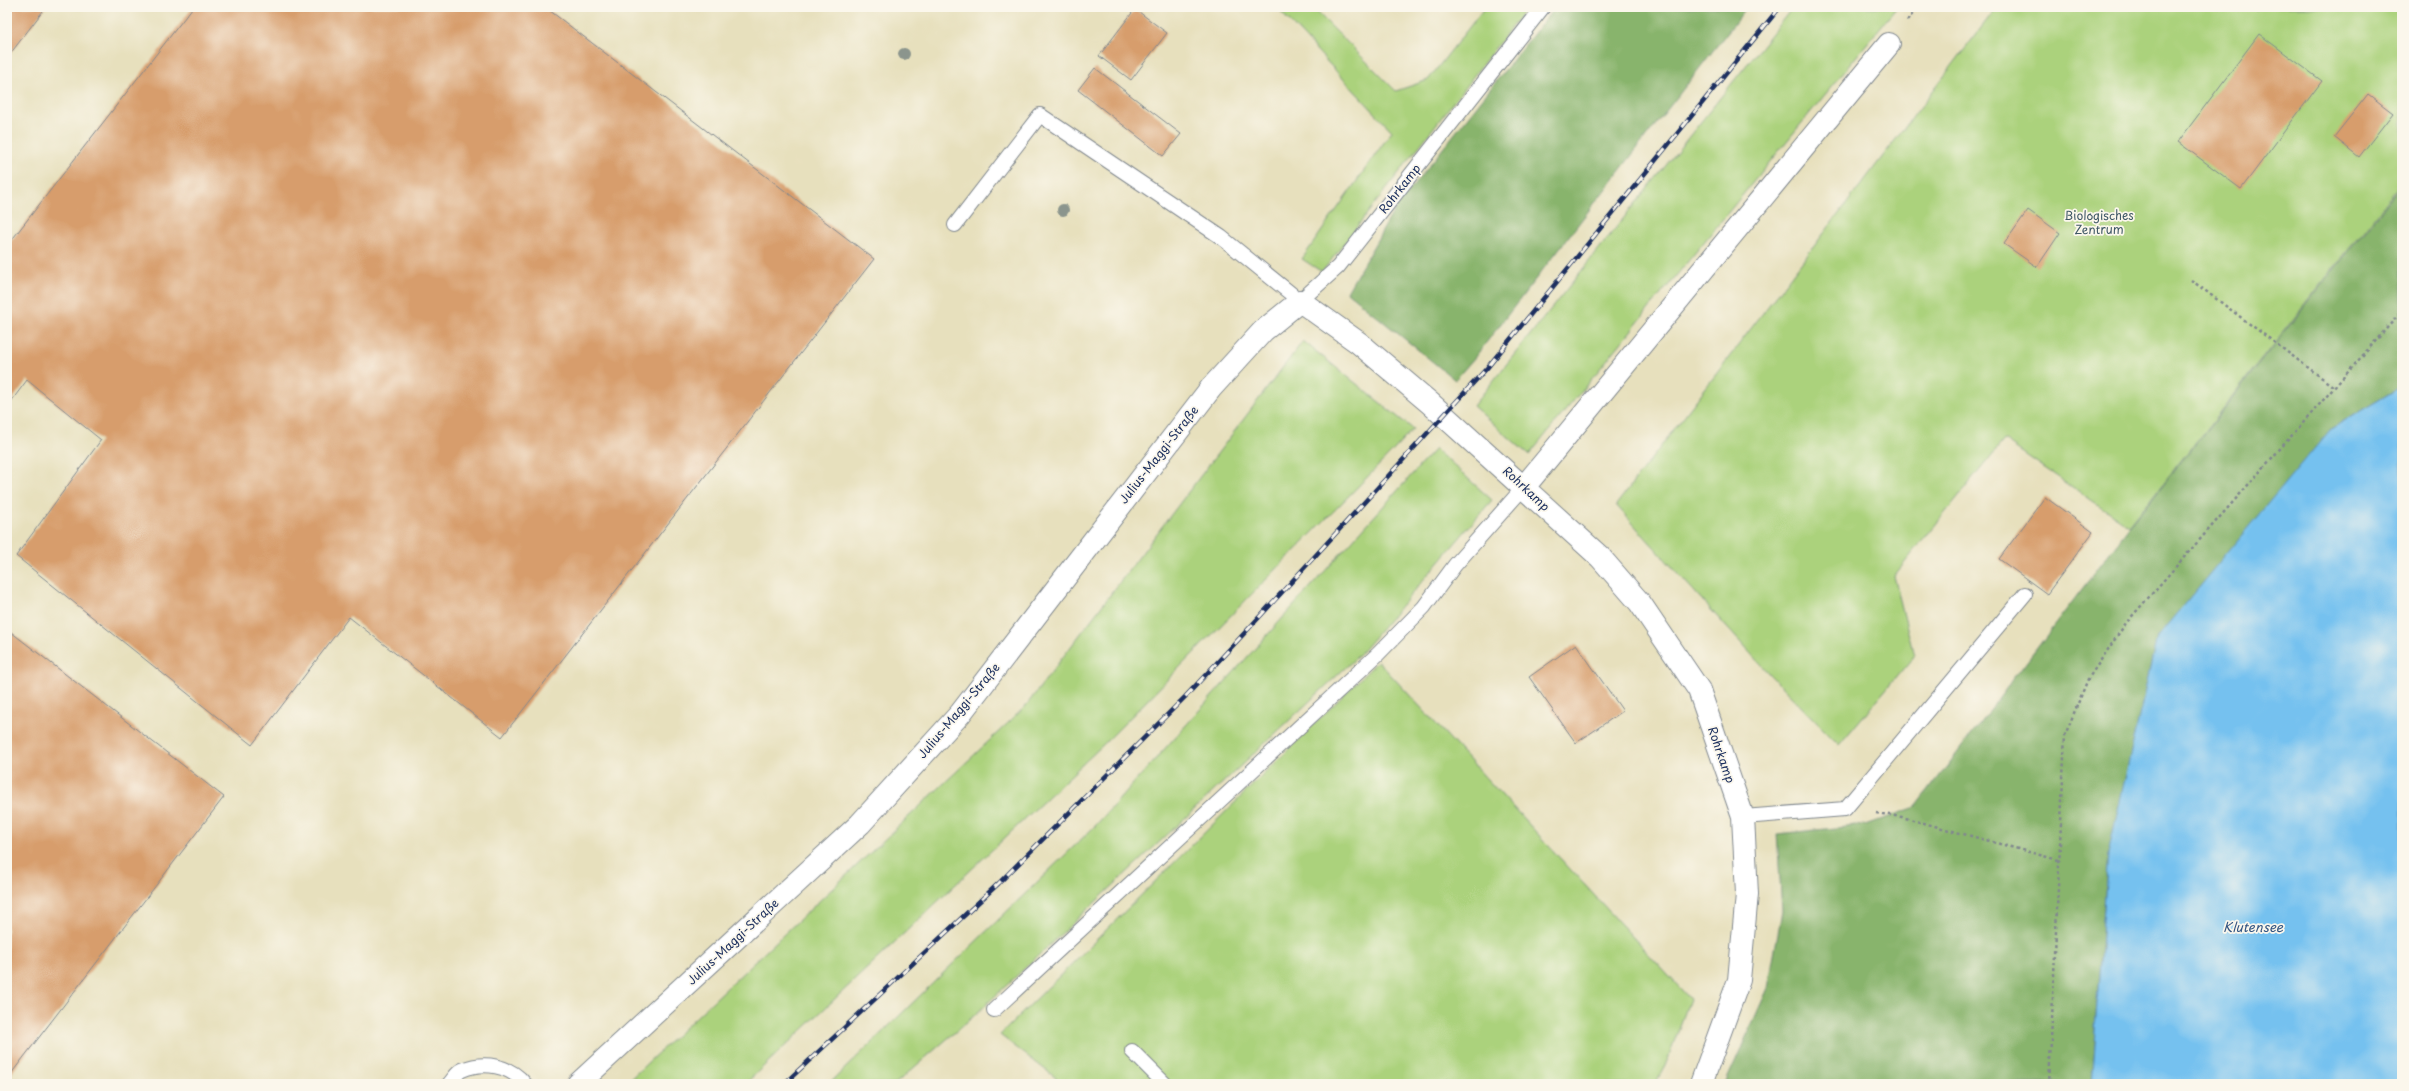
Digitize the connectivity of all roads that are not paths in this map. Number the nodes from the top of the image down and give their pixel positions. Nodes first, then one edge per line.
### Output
1 (1543, 7) edge
2 (1889, 44) dead end
3 (956, 225) dead end
4 (1300, 301) junction
5 (1524, 487) junction
6 (2025, 594) dead end
7 (1743, 817) junction
8 (994, 1010) dead end
9 (1132, 1051) dead end
10 (449, 1084) edge
11 (525, 1084) edge
12 (578, 1084) edge
13 (1165, 1084) edge
14 (1701, 1084) edge

1 - 4 lane, Rohrkamp
2 - 5 street
3 - 4 lane
4 - 5 street, Rohrkamp
4 - 12 street, Julius-Maggi-Straße
5 - 7 street, Rohrkamp
5 - 8 lane
6 - 7 lane
7 - 14 street, Rohrkamp
9 - 13 lane
10 - 11 lane

